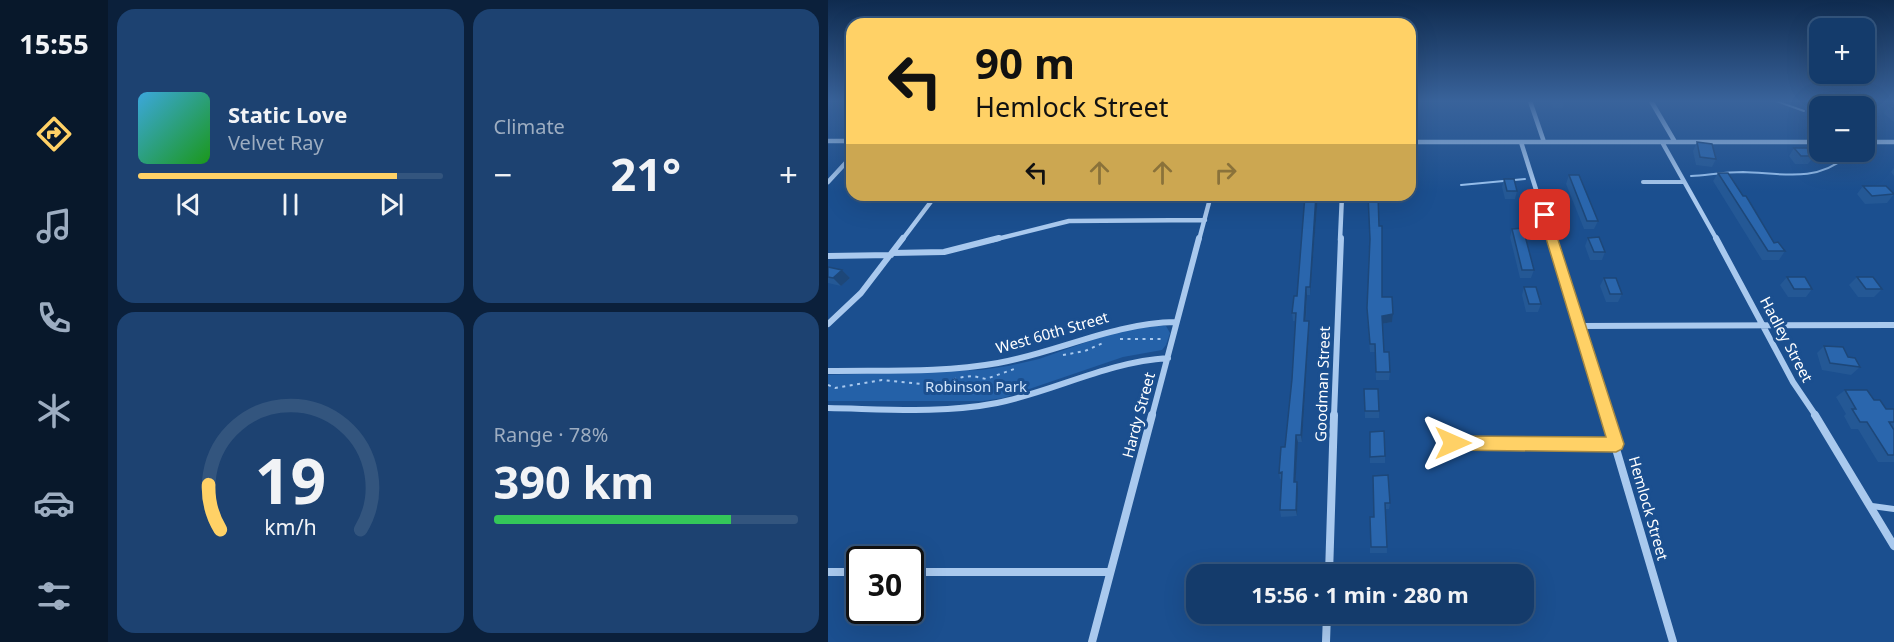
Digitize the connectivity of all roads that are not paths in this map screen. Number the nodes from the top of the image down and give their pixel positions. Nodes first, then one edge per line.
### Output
1 (1540, 131) edge
2 (1669, 131) edge
3 (828, 141) edge
4 (846, 141) edge
5 (1416, 142) edge
6 (1521, 142) junction
7 (1544, 142) junction
8 (1662, 142) junction
9 (1675, 142) junction
10 (1809, 142) edge
11 (1875, 142) edge
12 (1894, 142) edge
13 (846, 162) edge
14 (828, 182) edge
15 (1643, 182) dead end
16 (1684, 182) junction
17 (931, 201) edge
18 (1210, 201) edge
19 (1342, 201) edge
20 (1205, 220) junction
21 (891, 254) junction
22 (828, 255) edge
23 (1176, 322) junction
24 (828, 324) edge
25 (1894, 324) edge
26 (1764, 325) junction
27 (1580, 326) junction
28 (1167, 358) junction
29 (828, 371) edge
30 (828, 408) edge
31 (1453, 443) dead end
32 (1616, 444) junction
33 (1872, 506) junction
34 (1894, 509) edge
35 (1894, 546) edge
36 (1329, 564) edge
37 (828, 572) edge
38 (846, 572) edge
39 (924, 572) edge
40 (1109, 572) junction
41 (1327, 624) edge
42 (1092, 642) edge
43 (1326, 642) edge
44 (1673, 642) edge

1 - 7 street
2 - 9 street
3 - 4 street
5 - 6 street
6 - 7 street
6 - 27 street, Hemlock Street
7 - 8 street
8 - 9 street
8 - 16 street, Hadley Street
9 - 10 street
11 - 12 street
13 - 14 street
15 - 16 lane
16 - 26 street, Hadley Street
17 - 21 street
18 - 20 street, Hardy Street
19 - 36 street, Goodman Street
20 - 21 street
20 - 23 street, Hardy Street
21 - 22 street
21 - 24 street
23 - 28 street, Hardy Street
23 - 29 street, West 60th Street
25 - 26 street
26 - 27 street
26 - 33 street, Hadley Street
27 - 32 street, Hemlock Street
28 - 30 street
28 - 40 street, Hardy Street
31 - 32 street
32 - 44 street, Hemlock Street
33 - 34 lane
33 - 35 street, Hadley Street
37 - 38 street
39 - 40 street
40 - 42 street, Hardy Street
41 - 43 street

